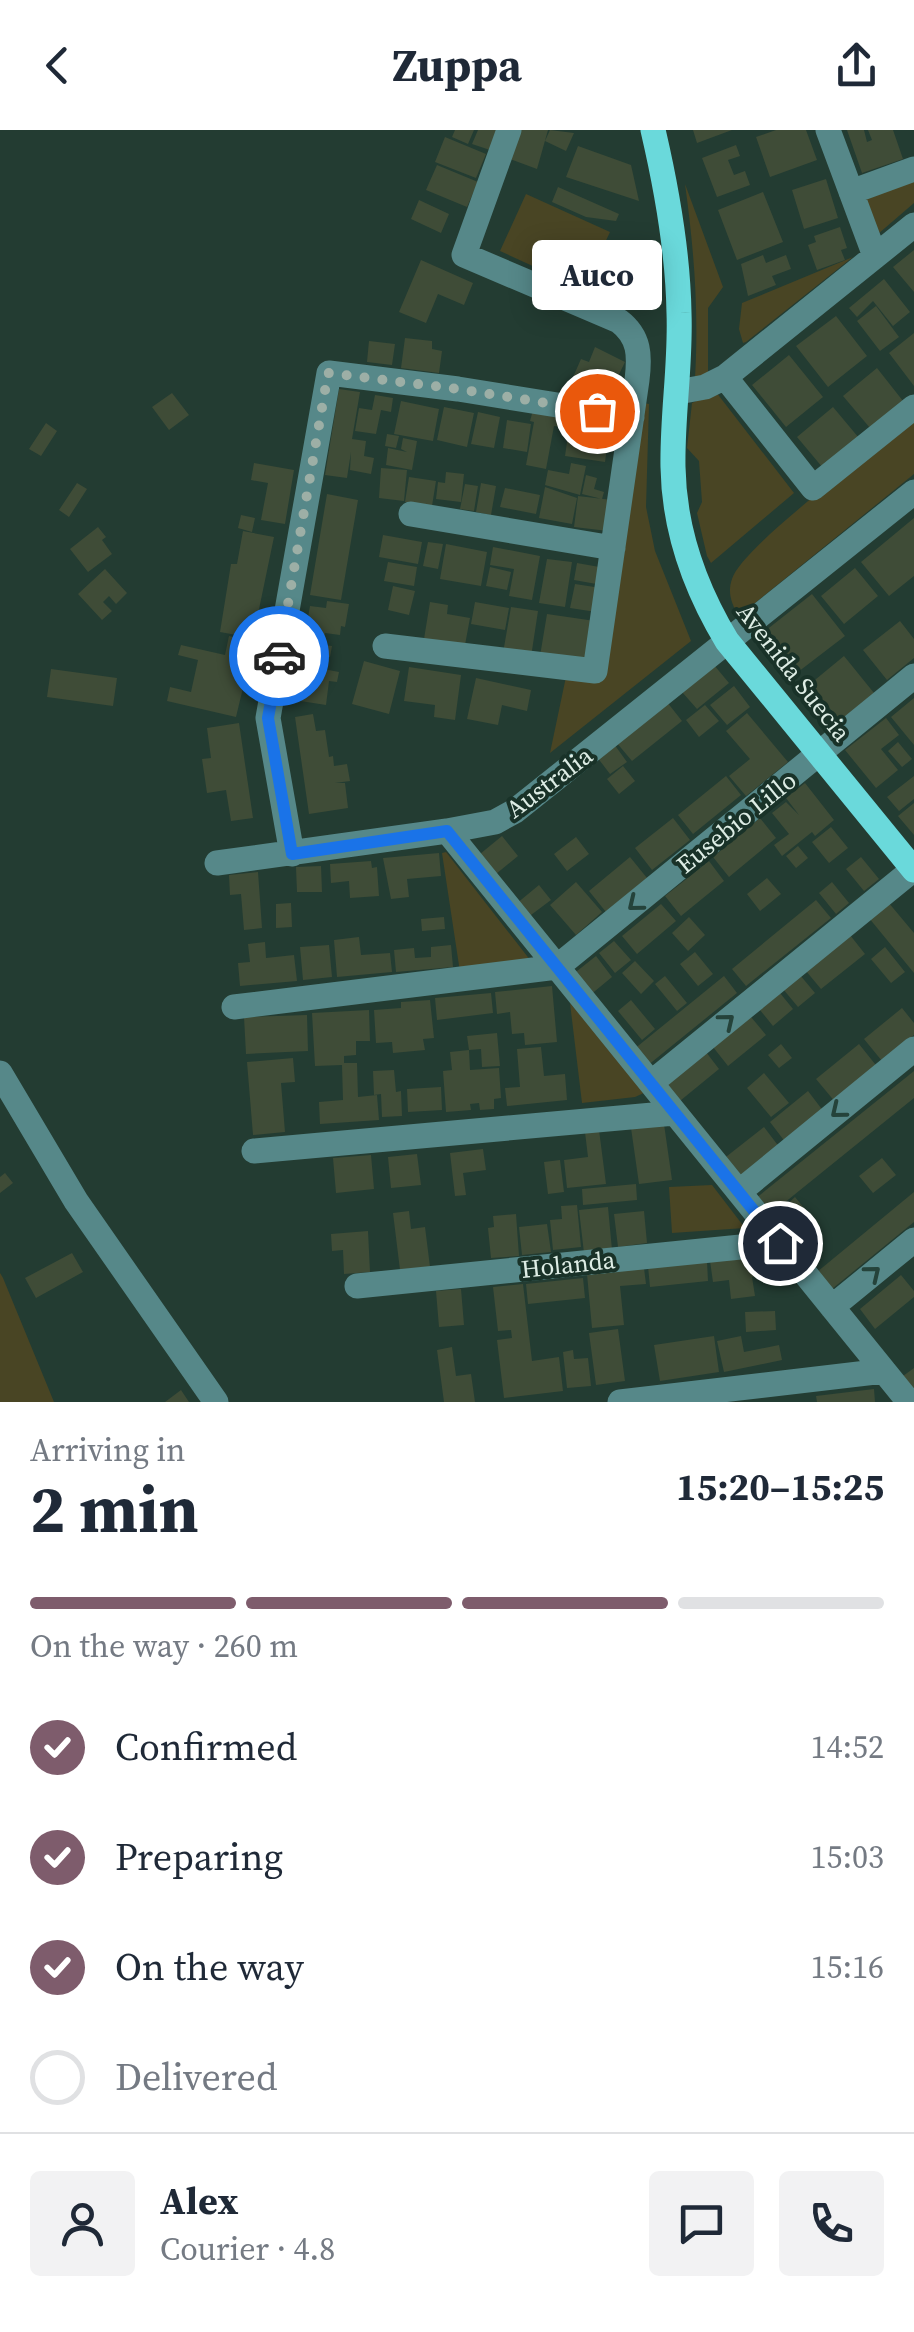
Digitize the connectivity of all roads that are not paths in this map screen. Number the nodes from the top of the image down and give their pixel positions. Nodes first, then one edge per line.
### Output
1 (508, 130) edge
2 (653, 130) edge
3 (828, 130) edge
4 (914, 168) edge
5 (851, 192) junction
6 (914, 225) edge
7 (875, 256) junction
8 (726, 377) junction
9 (678, 392) junction
10 (914, 407) edge
11 (632, 417) junction
12 (914, 492) edge
13 (410, 514) dead end
14 (613, 548) junction
15 (728, 641) junction
16 (385, 646) dead end
17 (914, 676) edge
18 (819, 754) junction
19 (447, 831) junction
20 (292, 854) junction
21 (217, 863) dead end
22 (914, 869) edge
23 (557, 967) junction
24 (234, 1007) dead end
25 (914, 1050) edge
26 (0, 1074) edge
27 (651, 1083) junction
28 (675, 1113) junction
29 (254, 1151) dead end
30 (739, 1192) junction
31 (914, 1240) edge
32 (780, 1243) junction
33 (357, 1286) dead end
34 (832, 1307) junction
35 (884, 1371) junction
36 (216, 1402) edge
37 (620, 1402) edge
38 (909, 1402) edge

1 - 11 street
2 - 9 main road, Avenida Suecia
3 - 5 street
4 - 5 street
5 - 7 street
6 - 7 street
7 - 8 street
8 - 9 street
8 - 10 street
9 - 15 main road, Avenida Suecia
11 - 14 street
11 - 20 street
12 - 15 street, Australia
13 - 14 street
14 - 16 street
15 - 18 main road, Avenida Suecia
15 - 19 street, Australia
17 - 18 street, Eusebio Lillo
18 - 22 main road, Avenida Suecia
18 -> 23 street, Eusebio Lillo
19 - 20 street, Australia
19 - 23 street
20 - 21 street, Australia
27 -> 22 street
23 - 24 street
23 - 27 street
25 -> 30 street
26 - 36 street
27 - 28 street
28 - 29 street
28 - 30 street
30 - 32 street
34 -> 31 street
32 - 33 street, Holanda
32 - 34 street
34 - 35 street
35 - 37 street
35 - 38 street

